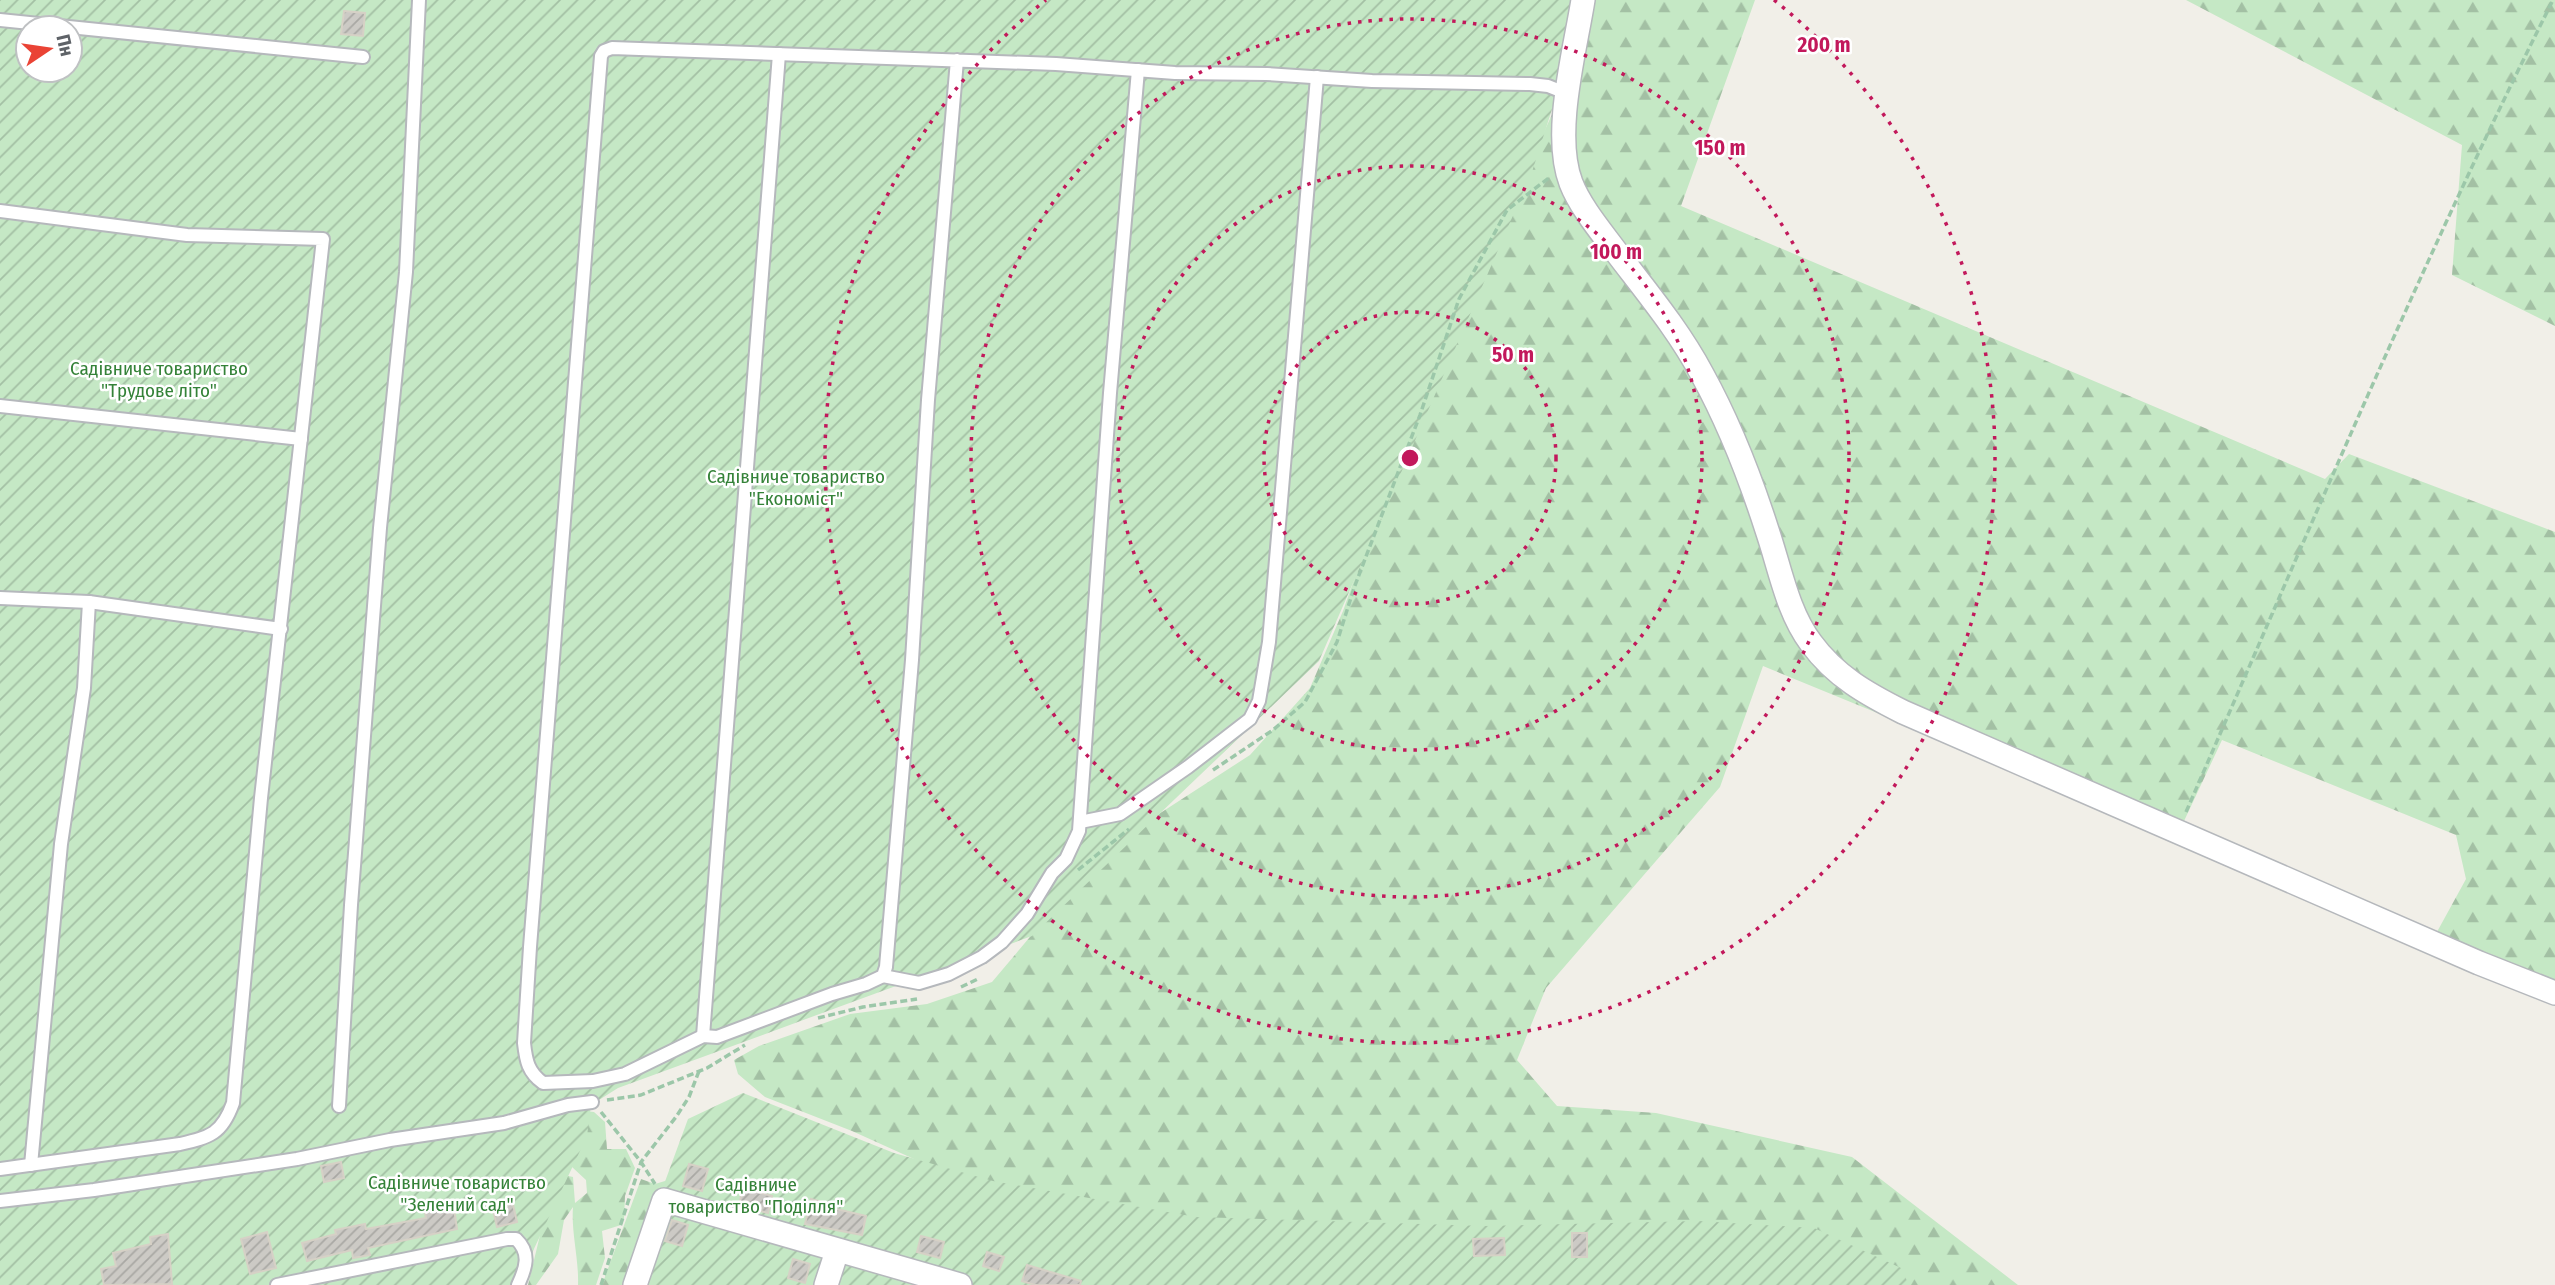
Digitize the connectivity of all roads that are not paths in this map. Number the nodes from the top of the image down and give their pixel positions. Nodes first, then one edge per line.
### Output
1 (419, 0) edge
2 (1583, 0) edge
3 (0, 20) edge
4 (779, 54) junction
5 (363, 57) dead end
6 (957, 60) junction
7 (1138, 70) junction
8 (1317, 77) junction
9 (1568, 94) junction
10 (0, 211) edge
11 (0, 406) edge
12 (301, 439) junction
13 (0, 598) edge
14 (89, 603) junction
15 (281, 629) junction
16 (1080, 822) junction
17 (883, 976) junction
18 (2555, 993) edge
19 (704, 1036) junction
20 (592, 1102) road end
21 (339, 1106) dead end
22 (31, 1165) junction
23 (0, 1169) edge
24 (0, 1200) edge
25 (837, 1251) junction
26 (277, 1285) edge
27 (518, 1285) edge
28 (635, 1285) edge
29 (826, 1285) edge
30 (960, 1285) edge

1 - 21 lane
2 - 9 street
3 - 5 lane
4 - 6 lane
4 - 19 lane
4 - 19 lane
6 - 7 lane
6 - 17 lane
7 - 8 lane
7 - 16 lane
8 - 9 lane
8 - 16 lane
9 - 18 street
10 - 12 lane
11 - 12 lane
12 - 15 lane
13 - 14 lane
14 - 15 lane
14 - 22 lane
15 - 22 lane
16 - 17 lane
17 - 19 lane
20 - 24 lane
22 - 23 lane
25 - 28 street
25 - 29 street
25 - 30 street
26 - 27 lane

